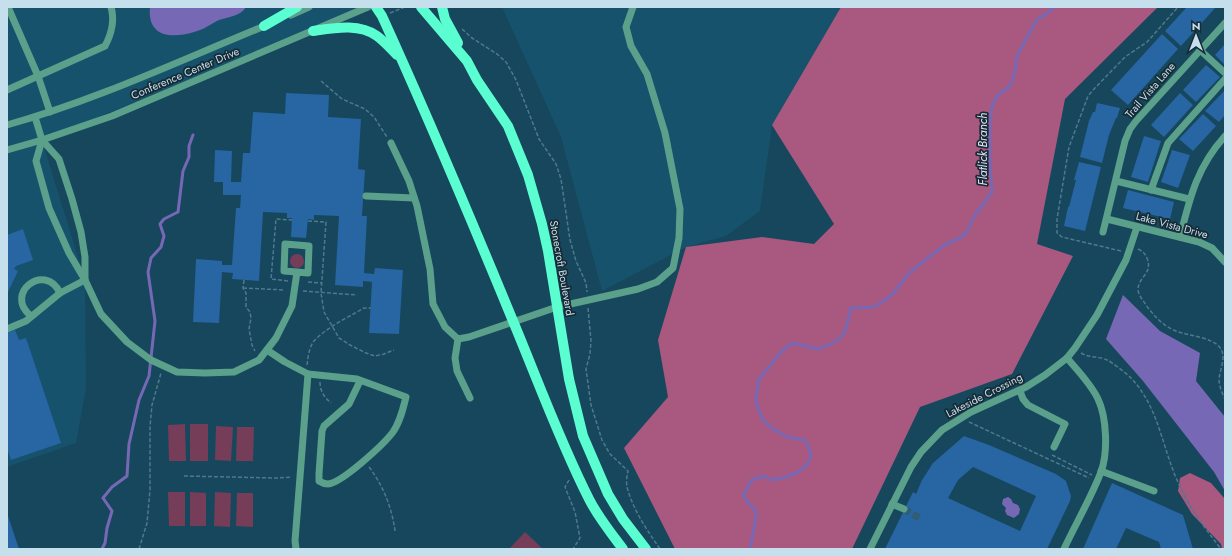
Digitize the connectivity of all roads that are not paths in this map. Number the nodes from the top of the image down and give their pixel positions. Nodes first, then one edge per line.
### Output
1 (8, 7) edge
2 (111, 7) edge
3 (297, 7) edge
4 (309, 7) edge
5 (368, 7) edge
6 (376, 7) edge
7 (421, 7) edge
8 (442, 7) edge
9 (633, 7) edge
10 (1225, 23) edge
11 (264, 26) junction
12 (313, 31) junction
13 (1200, 50) junction
14 (403, 60) junction
15 (467, 61) junction
16 (1225, 73) edge
17 (38, 76) junction
18 (1225, 79) edge
19 (7, 90) edge
20 (50, 112) junction
21 (35, 117) junction
22 (7, 125) edge
23 (1225, 136) edge
24 (42, 140) junction
25 (1219, 142) junction
26 (391, 143) road end
27 (1225, 148) edge
28 (7, 150) edge
29 (1116, 181) junction
30 (1151, 190) junction
31 (366, 196) dead end
32 (414, 198) junction
33 (1189, 200) junction
34 (1106, 219) junction
35 (1137, 226) junction
36 (1103, 232) dead end
37 (1180, 237) junction
38 (1225, 262) edge
39 (297, 272) junction
40 (85, 280) junction
41 (60, 293) junction
42 (557, 307) junction
43 (31, 316) junction
44 (513, 321) junction
45 (7, 328) edge
46 (458, 339) junction
47 (267, 350) junction
48 (1067, 358) junction
49 (307, 373) junction
50 (360, 380) junction
51 (1020, 391) junction
52 (470, 398) dead end
53 (1054, 447) road end
54 (1099, 477) junction
55 (1154, 491) dead end
56 (892, 504) junction
57 (904, 509) tunnel mouth
58 (296, 549) edge
59 (623, 549) edge
60 (646, 549) edge
61 (870, 549) edge
62 (1064, 549) edge

1 - 17 street
2 - 17 street
3 - 11 main road
4 - 11 street, Conference Center Drive
5 - 12 street, Conference Center Drive
6 - 14 main road
7 - 15 main road, Stonecroft Boulevard
8 - 15 main road
9 - 42 street
10 - 13 street, Trail Vista Lane
11 - 20 street, Conference Center Drive
12 - 14 main road
12 - 24 street, Conference Center Drive
13 - 16 street
13 - 29 street, Trail Vista Lane
14 - 44 main road
15 - 42 main road, Stonecroft Boulevard
17 - 19 street
17 - 20 street
18 - 30 street
20 - 21 street, Conference Center Drive
21 - 22 street, Conference Center Drive
21 - 24 street
23 - 25 street
24 - 28 street, Conference Center Drive
24 - 40 street
24 - 40 street
25 - 27 street
25 - 33 street
26 - 32 street
29 - 30 street
29 - 34 street, Trail Vista Lane
30 - 33 street
31 - 32 street
32 - 46 street
33 - 37 street
34 - 35 street, Lake Vista Drive
34 - 36 street, Trail Vista Lane
35 - 37 street, Lake Vista Drive
35 - 48 street, Lakeside Crossing
37 - 38 street, Lake Vista Drive
39 - 39 street
39 - 47 street
40 - 41 street
40 - 47 street
41 - 43 street
41 - 43 street
42 - 44 street
42 - 60 main road, Stonecroft Boulevard
43 - 45 street
44 - 46 street
44 - 59 main road
46 - 52 street
47 - 49 street
48 - 51 street, Lakeside Crossing
48 - 54 street
49 - 50 street
49 - 58 street
50 - 50 street
51 - 53 street
51 - 56 street, Lakeside Crossing
54 - 55 street
54 - 62 street
56 - 57 street
56 - 61 street, Lakeside Crossing

